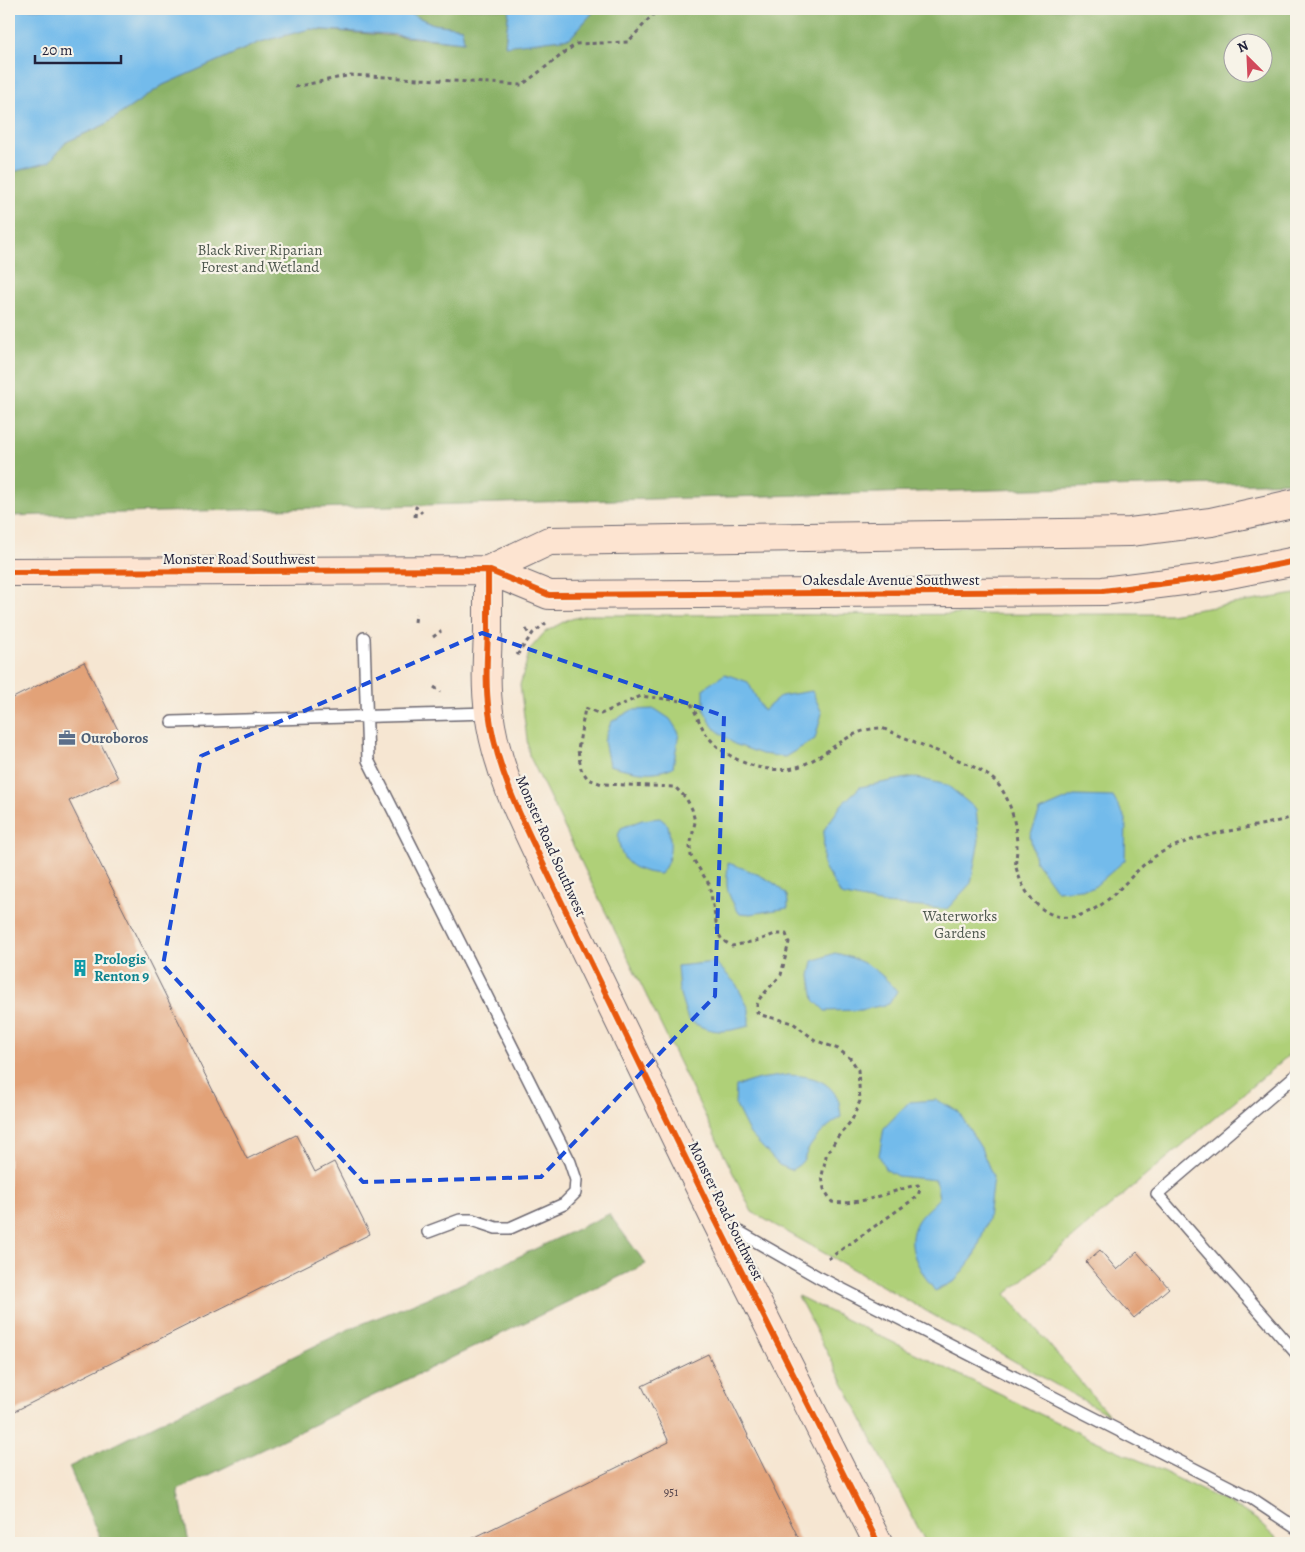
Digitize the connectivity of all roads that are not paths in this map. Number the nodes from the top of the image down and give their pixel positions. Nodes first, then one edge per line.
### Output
1 (1296, 503) edge
2 (1296, 561) edge
3 (488, 570) junction
4 (9, 572) edge
5 (364, 638) dead end
6 (489, 713) junction
7 (366, 716) junction
8 (172, 722) dead end
9 (1296, 1075) edge
10 (714, 1217) junction
11 (428, 1232) dead end
12 (1296, 1354) edge
13 (1296, 1528) edge
14 (878, 1543) edge

1 - 3 street
2 - 3 street, Oakesdale Avenue Southwest
3 - 4 street, Monster Road Southwest
3 - 6 street, Monster Road Southwest
5 - 7 lane
6 - 7 lane
6 - 10 street, Monster Road Southwest
7 - 8 lane
7 - 11 lane
9 - 12 lane
10 - 13 lane
10 - 14 street, Monster Road Southwest

